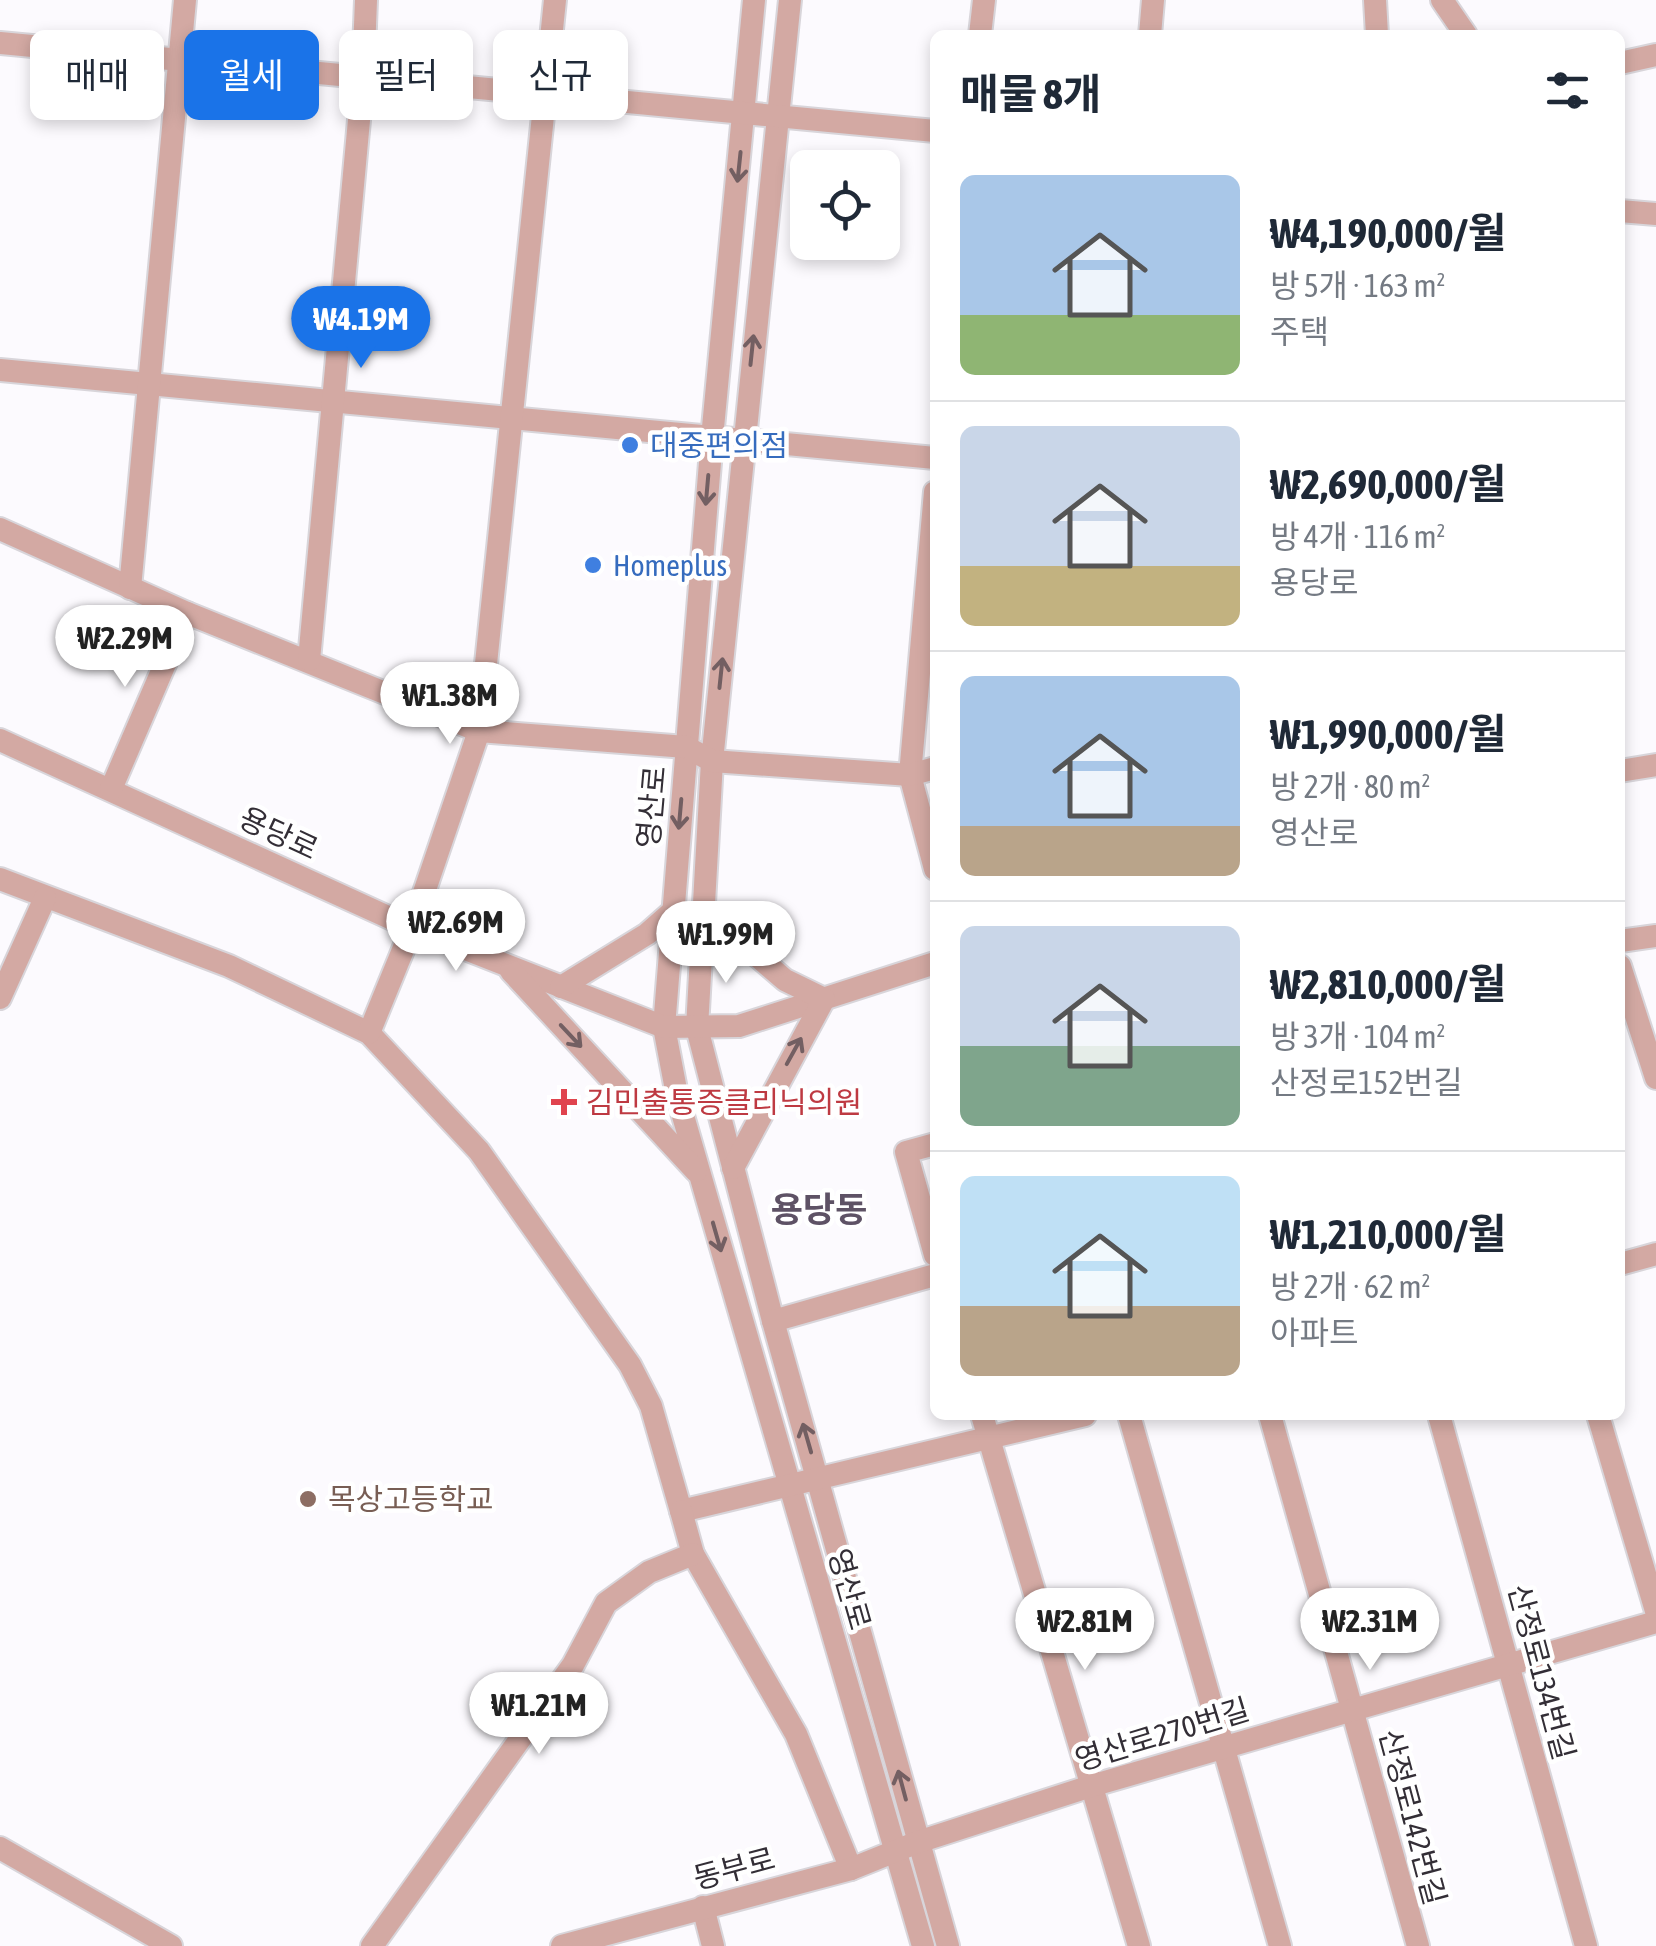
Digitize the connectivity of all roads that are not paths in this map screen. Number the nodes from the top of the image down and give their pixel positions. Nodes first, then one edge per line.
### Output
1 (185, 0) edge
2 (366, 0) edge
3 (555, 0) edge
4 (754, 0) edge
5 (790, 0) edge
6 (984, 0) edge
7 (1153, 0) edge
8 (1374, 0) edge
9 (1442, 0) edge
10 (364, 30) edge
11 (552, 30) edge
12 (981, 30) edge
13 (1150, 30) edge
14 (1377, 30) edge
15 (1463, 30) edge
16 (0, 43) edge
17 (1656, 54) edge
18 (180, 61) junction
19 (1625, 63) edge
20 (339, 75) edge
21 (628, 102) edge
22 (744, 112) junction
23 (776, 115) junction
24 (358, 120) edge
25 (542, 120) edge
26 (930, 130) edge
27 (1625, 211) edge
28 (1656, 214) edge
29 (0, 370) edge
30 (148, 386) junction
31 (331, 401) junction
32 (511, 417) junction
33 (712, 438) junction
34 (744, 442) junction
35 (930, 458) edge
36 (0, 529) edge
37 (930, 549) edge
38 (130, 588) junction
39 (187, 613) junction
40 (310, 660) junction
41 (479, 731) junction
42 (0, 740) edge
43 (686, 747) junction
44 (712, 761) junction
45 (1656, 766) edge
46 (930, 769) edge
47 (1625, 770) edge
48 (910, 775) junction
49 (111, 789) junction
50 (930, 850) edge
51 (0, 878) edge
52 (45, 898) junction
53 (704, 910) junction
54 (672, 912) junction
55 (412, 928) junction
56 (1656, 936) edge
57 (1625, 941) edge
58 (505, 964) junction
59 (930, 966) edge
60 (1625, 982) edge
61 (560, 986) junction
62 (0, 998) edge
63 (824, 999) junction
64 (664, 1028) junction
65 (697, 1028) junction
66 (370, 1034) junction
67 (1656, 1078) edge
68 (930, 1145) edge
69 (733, 1168) junction
70 (699, 1174) junction
71 (930, 1237) edge
72 (1656, 1254) edge
73 (1625, 1263) edge
74 (930, 1276) edge
75 (773, 1321) junction
76 (1040, 1420) edge
77 (1130, 1420) edge
78 (1271, 1420) edge
79 (1441, 1420) edge
80 (1599, 1420) edge
81 (985, 1426) edge
82 (819, 1479) junction
83 (790, 1487) junction
84 (681, 1512) junction
85 (693, 1554) junction
86 (1656, 1611) edge
87 (1656, 1622) edge
88 (1509, 1666) junction
89 (1352, 1710) junction
90 (1221, 1746) junction
91 (1090, 1786) junction
92 (918, 1842) junction
93 (0, 1848) edge
94 (896, 1853) junction
95 (851, 1869) junction
96 (702, 1907) junction
97 (172, 1946) edge
98 (372, 1946) edge
99 (562, 1946) edge
100 (713, 1946) edge
101 (923, 1946) edge
102 (948, 1946) edge
103 (1139, 1946) edge
104 (1280, 1946) edge
105 (1418, 1946) edge
106 (1586, 1946) edge

1 - 18 street
2 - 10 street
3 - 11 street
4 - 22 street, 영산로
5 - 23 street, 영산로
6 - 12 street
7 - 13 street
8 - 14 street
9 - 15 street
16 - 18 street
17 - 19 street
18 - 20 street
18 - 30 street
21 - 22 street
22 - 23 street
22 -> 33 street, 영산로
23 - 26 street
34 -> 23 street, 영산로
24 - 31 street
25 - 32 street
27 - 28 street
29 - 30 street
30 - 31 street
30 - 38 street
31 - 32 street
31 - 40 street
32 - 33 street
32 - 41 street
33 - 34 street
33 -> 43 street, 영산로
34 - 35 street
44 -> 34 street, 영산로
36 - 38 street
37 - 48 street
38 - 39 street
39 - 40 street
39 - 49 street
40 - 41 street
41 - 43 street
41 - 55 street
42 - 49 street, 용당로
43 - 44 street
43 -> 54 street, 영산로
44 - 48 street
44 - 53 street, 영산로
45 - 47 street
46 - 48 street
48 - 50 street
49 - 55 street, 용당로
51 - 52 street
52 - 62 street
52 - 66 street
53 - 63 street
53 - 65 street, 영산로
54 - 61 street
54 - 64 street, 영산로
55 - 58 street, 용당로
55 - 66 street
56 - 57 street
58 - 61 street, 용당로
58 -> 70 street
59 - 63 street, 용당로
60 - 67 street
61 - 64 street, 용당로
63 - 65 street, 용당로
69 -> 63 street
64 - 65 street, 용당로
64 - 70 street, 영산로
65 - 69 street, 영산로
66 - 84 street
68 - 71 street
69 - 75 street, 영산로
70 -> 83 street, 영산로
72 - 73 street
74 - 75 street
82 -> 75 street, 영산로
76 - 81 street
77 - 90 street
78 - 89 street, 산정로142번길
79 - 88 street, 산정로134번길
80 - 86 street
81 - 82 street
81 - 91 street
82 - 83 street
92 -> 82 street, 영산로
83 - 84 street
83 - 94 street, 영산로
84 - 85 street
85 - 95 street
85 - 98 street
87 - 88 street, 영산로270번길
88 - 89 street, 영산로270번길
88 - 106 street, 산정로134번길
89 - 90 street, 영산로270번길
89 - 105 street, 산정로142번길
90 - 91 street, 영산로270번길
90 - 104 street
91 - 92 street, 영산로270번길
91 - 103 street
92 - 94 street, 동부로
92 - 102 street, 영산로
93 - 97 street
94 - 95 street, 동부로
94 - 101 street, 영산로
95 - 96 street, 동부로
96 - 99 street, 동부로
96 - 100 street

